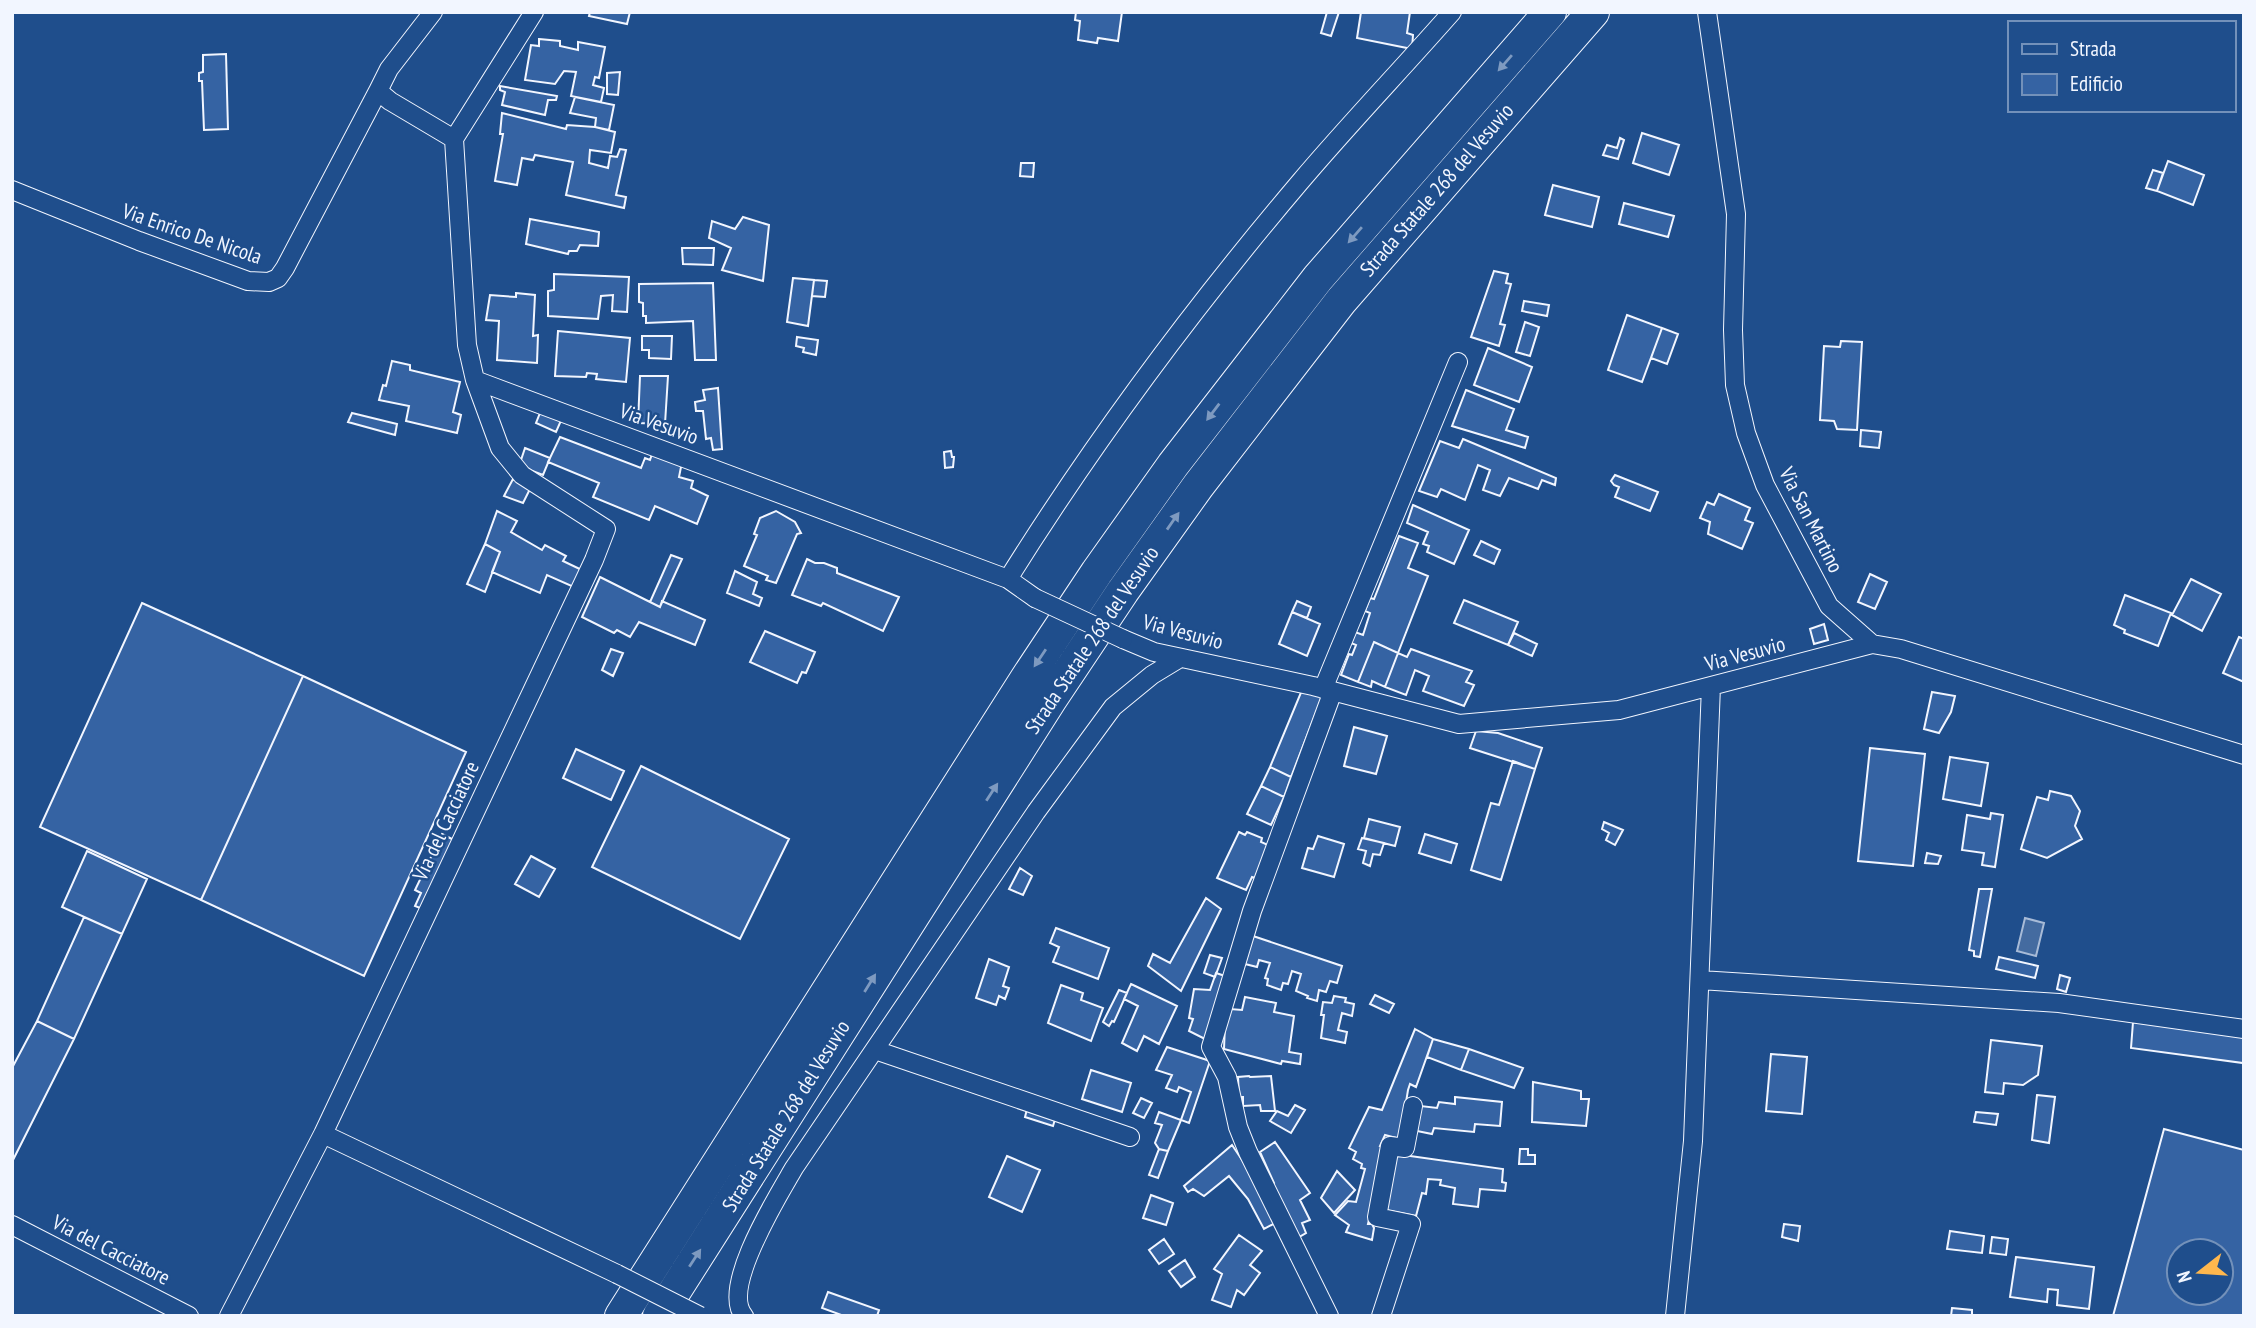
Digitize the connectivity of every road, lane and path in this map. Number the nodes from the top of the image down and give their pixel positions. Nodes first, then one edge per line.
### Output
1 (433, 12) edge
2 (534, 12) edge
3 (1452, 12) edge
4 (1550, 12) edge
5 (1593, 12) edge
6 (1707, 12) edge
7 (384, 96) junction
8 (450, 137) junction
9 (12, 190) edge
10 (1458, 362) dead end
11 (475, 380) junction
12 (1008, 579) junction
13 (1872, 645) junction
14 (1180, 658) junction
15 (1711, 686) junction
16 (1328, 690) junction
17 (2244, 755) edge
18 (1700, 980) junction
19 (2244, 1028) edge
20 (875, 1050) junction
21 (1413, 1106) dead end
22 (323, 1135) junction
23 (1130, 1137) dead end
24 (12, 1225) edge
25 (189, 1316) edge
26 (229, 1316) edge
27 (621, 1316) edge
28 (659, 1316) edge
29 (700, 1316) edge
30 (744, 1316) edge
31 (1329, 1316) edge
32 (1381, 1316) edge
33 (1675, 1316) edge

1 - 7 street, Via Enrico De Nicola
2 - 8 street
3 - 12 street
4 -> 27 highway, Strada Statale 268 del Vesuvio
28 -> 5 highway, Strada Statale 268 del Vesuvio
6 - 13 street, Via San Martino
7 - 8 street
7 - 9 street, Via Enrico De Nicola
8 - 11 street
10 - 16 street
11 - 12 street, Via Vesuvio
11 - 22 street, Via del Cacciatore
12 - 14 street, Via Vesuvio, bridge
13 - 15 street, Via Vesuvio
13 - 17 street
14 - 16 street, Via Vesuvio
14 - 20 street
15 - 16 street, Via Vesuvio
15 - 18 street
16 - 31 street
18 - 19 street
18 - 33 street
20 - 23 street
20 - 30 street
21 - 32 street
22 - 26 street, Via del Cacciatore
22 - 29 street, bridge
24 - 25 street, Via del Cacciatore

